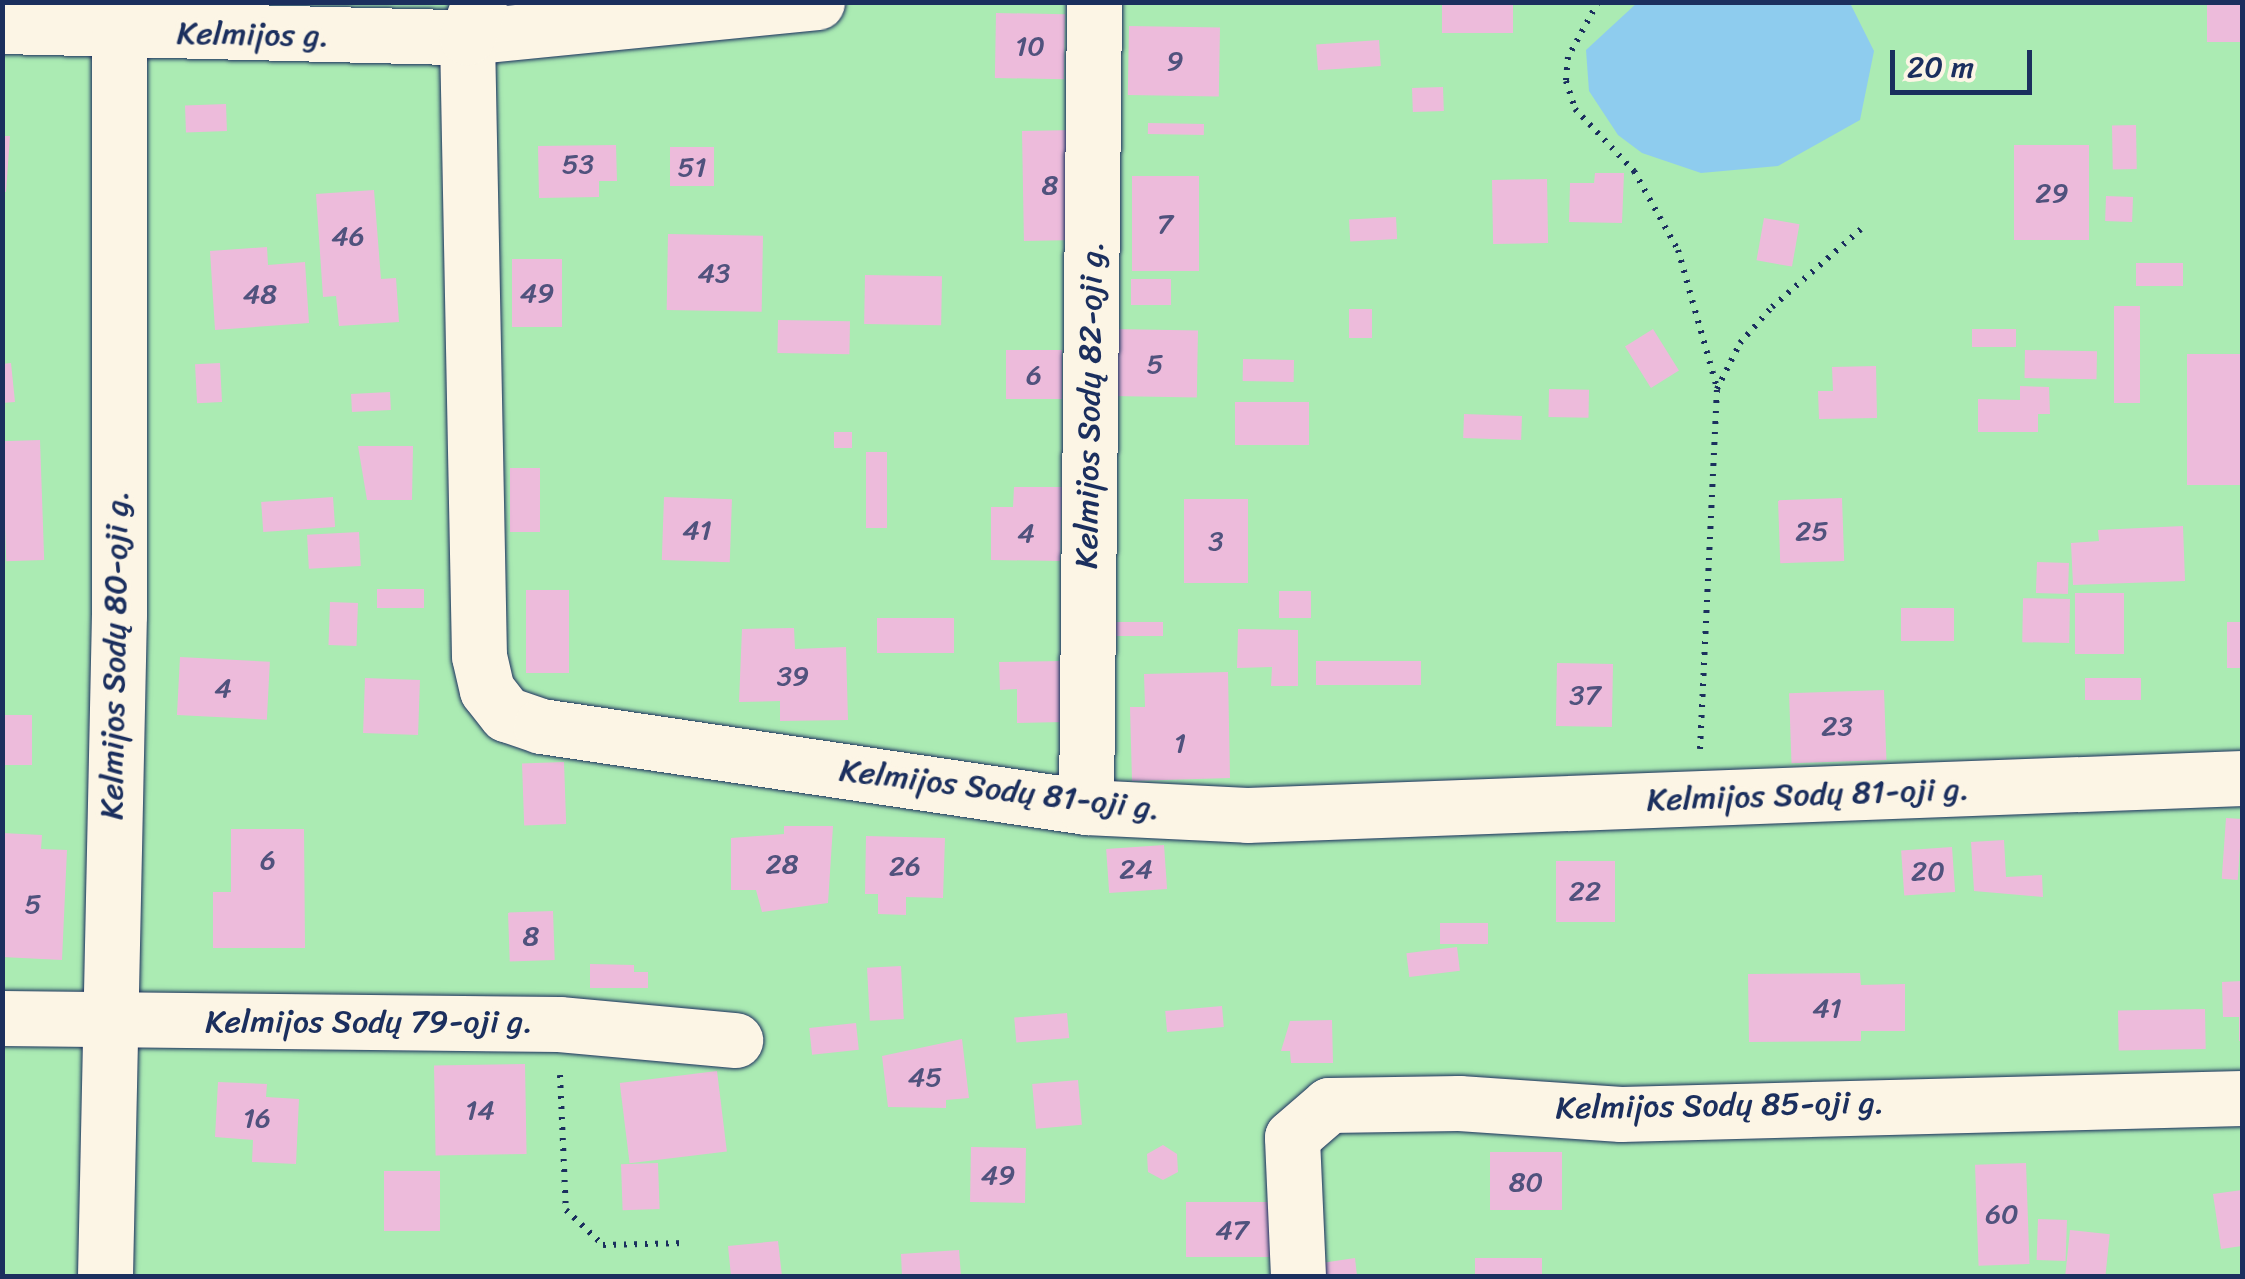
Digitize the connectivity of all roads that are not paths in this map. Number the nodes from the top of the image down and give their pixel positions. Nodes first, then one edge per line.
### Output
1 (817, 2) edge
2 (1094, 2) edge
3 (473, 20) edge
4 (2, 26) edge
5 (118, 33) junction
6 (2242, 778) edge
7 (1086, 807) junction
8 (2, 1018) edge
9 (105, 1020) junction
10 (735, 1040) dead end
11 (2242, 1098) edge
12 (106, 1276) edge
13 (1298, 1276) edge

1 - 3 street, Kelmijos g.
2 - 7 street, Kelmijos Sodų 82-oji g.
3 - 5 street, Kelmijos g.
3 - 7 street, Kelmijos Sodų 81-oji g.
4 - 5 street, Kelmijos g.
5 - 9 street, Kelmijos Sodų 80-oji g.
6 - 7 street, Kelmijos Sodų 81-oji g.
8 - 9 street, Kelmijos Sodų 79-oji g.
9 - 10 street, Kelmijos Sodų 79-oji g.
9 - 12 street, Kelmijos Sodų 80-oji g.
11 - 13 street, Kelmijos Sodų 85-oji g.

